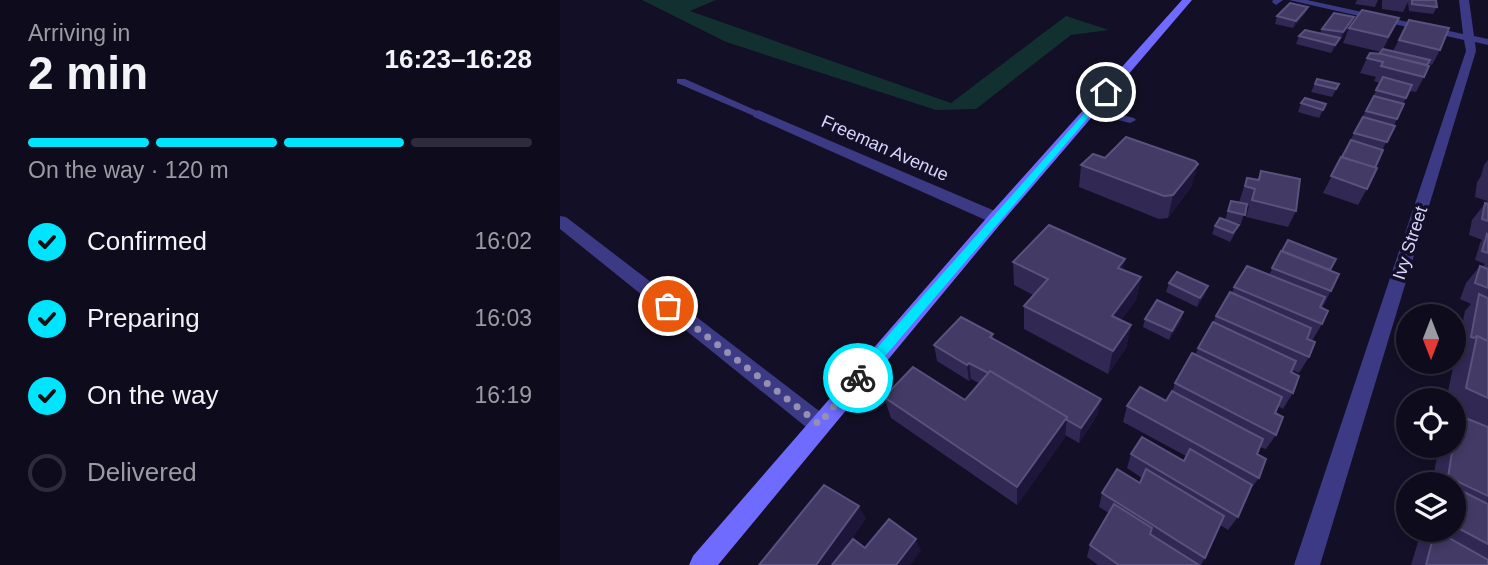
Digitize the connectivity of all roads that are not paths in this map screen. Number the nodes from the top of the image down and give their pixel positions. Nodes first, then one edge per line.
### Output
1 (1186, 0) edge
2 (1294, 0) edge
3 (1464, 0) edge
4 (1467, 38) junction
5 (1488, 42) edge
6 (681, 81) dead end
7 (1090, 110) junction
8 (758, 114) joint
9 (1130, 120) dead end
10 (996, 218) junction
11 (560, 221) edge
12 (819, 424) junction
13 (702, 565) edge
14 (1307, 565) edge

1 - 7 main road
2 - 4 street
3 - 4 street, Ivy Street
4 - 5 street
4 - 14 street, Ivy Street
6 - 8 lane
7 - 9 lane
7 - 10 main road
8 - 10 street, Freeman Avenue
10 - 12 main road
11 - 12 street
12 - 13 main road

